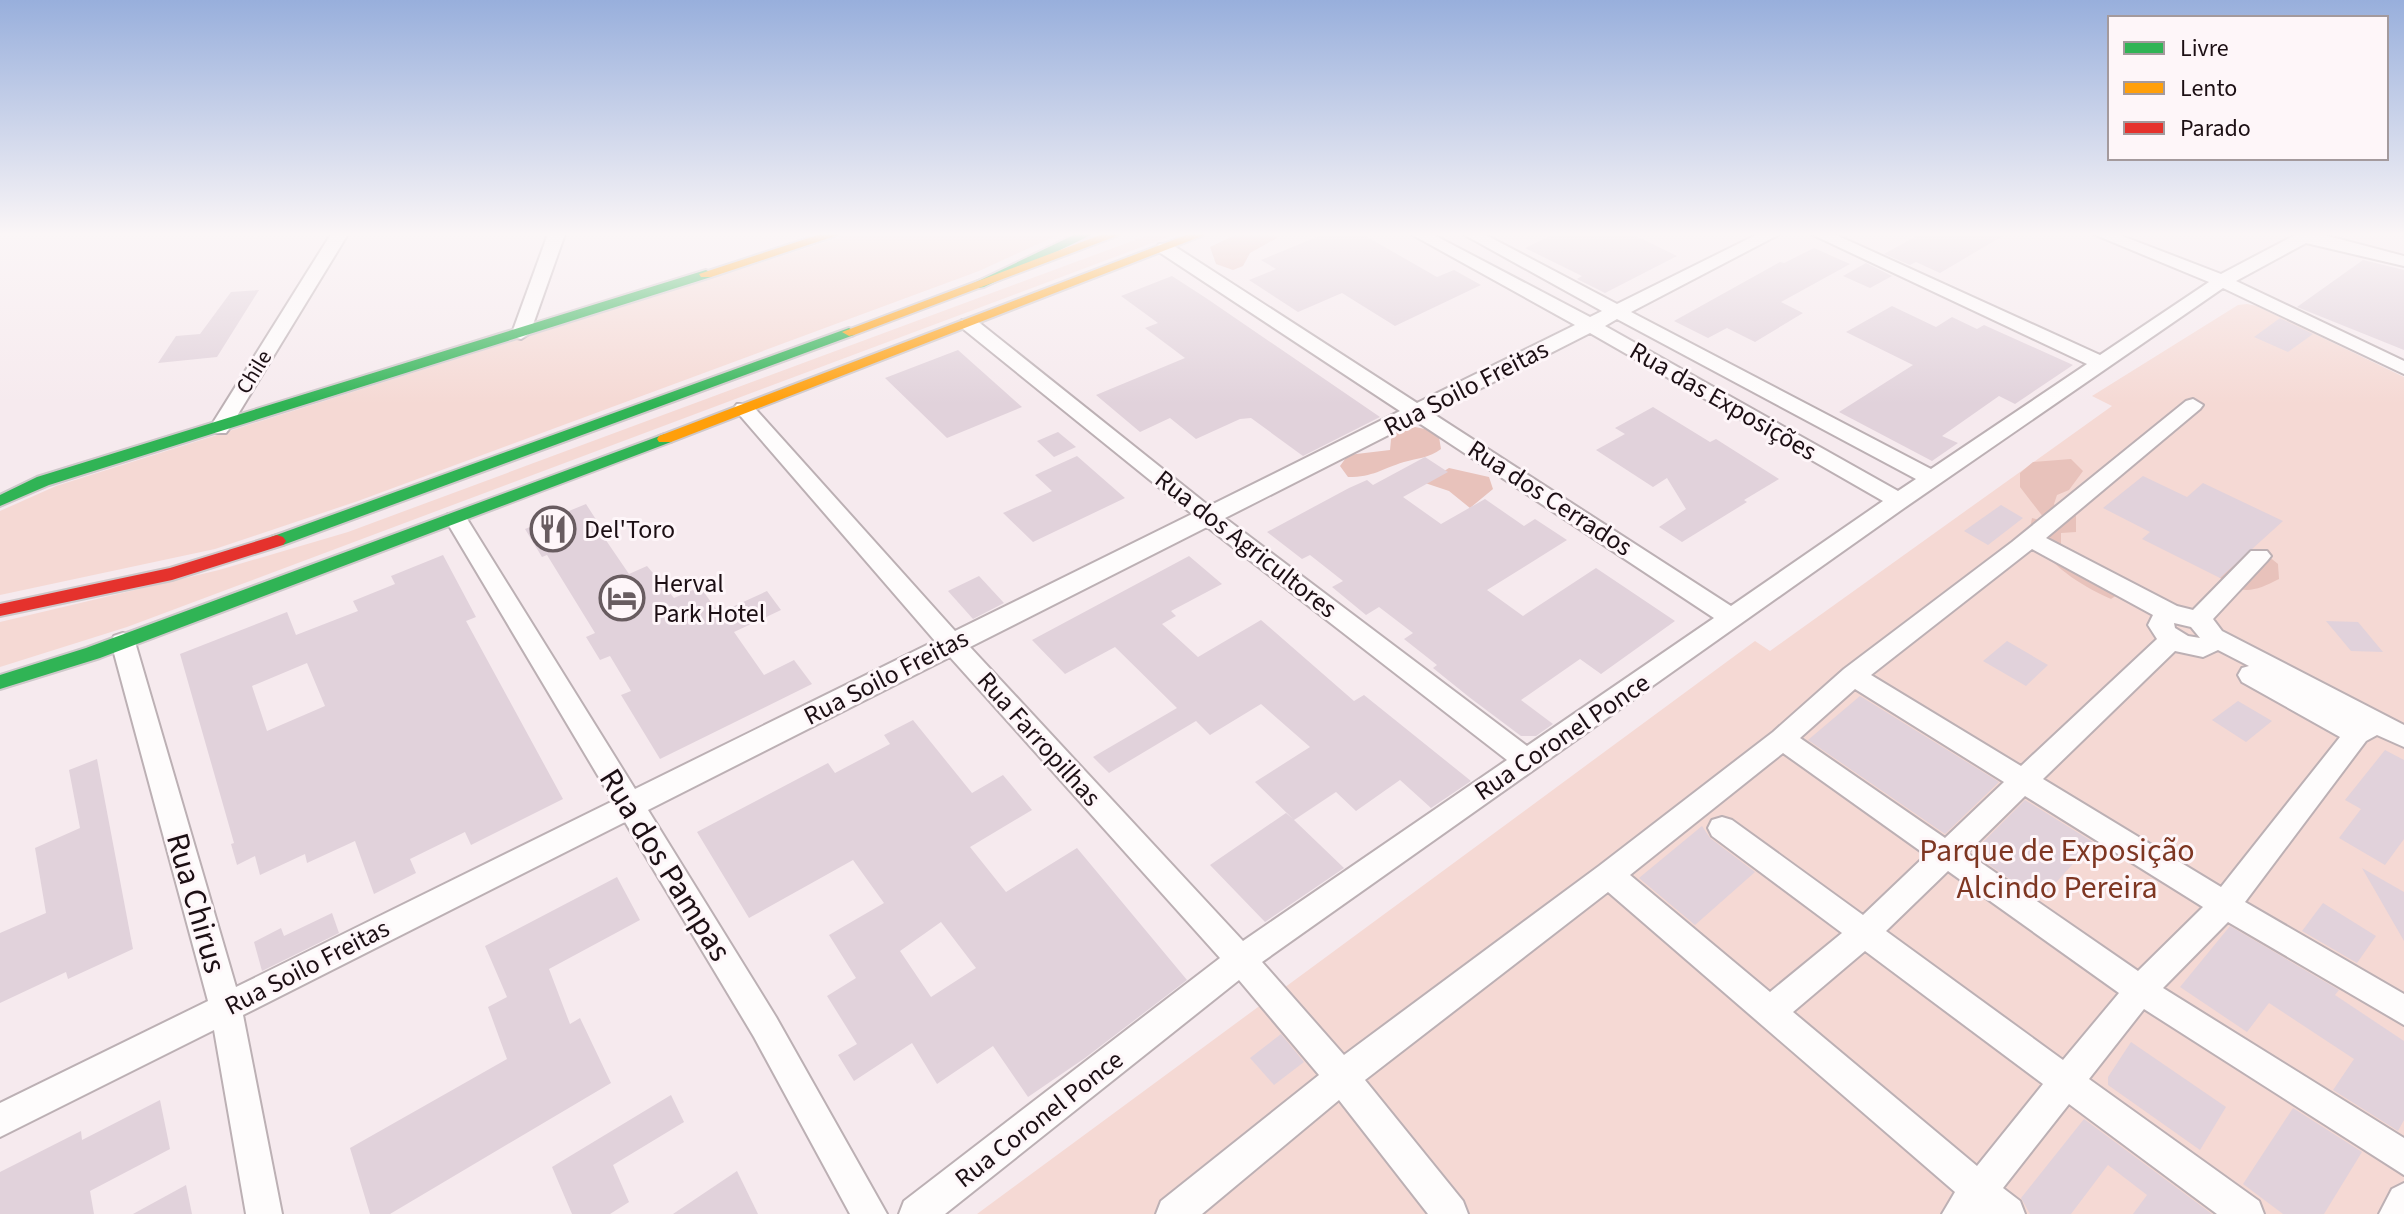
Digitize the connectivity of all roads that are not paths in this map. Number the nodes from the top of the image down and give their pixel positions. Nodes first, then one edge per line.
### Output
1 (305, 291) edge
2 (536, 291) edge
3 (655, 291) edge
4 (961, 291) edge
5 (1055, 291) edge
6 (1231, 291) edge
7 (1525, 291) edge
8 (1577, 291) edge
9 (1659, 291) edge
10 (1943, 291) edge
11 (2208, 291) edge
12 (2242, 291) edge
13 (1617, 312) junction
14 (969, 324) junction
15 (1590, 325) junction
16 (521, 333) junction
17 (2104, 364) junction
18 (2404, 368) edge
19 (2193, 405) dead end
20 (744, 408) junction
21 (1418, 411) junction
22 (219, 429) junction
23 (82, 469) junction
24 (1932, 479) junction
25 (0, 482) edge
26 (0, 501) edge
27 (1899, 501) junction
28 (1208, 516) junction
29 (456, 519) junction
30 (2025, 543) junction
31 (2259, 556) dead end
32 (0, 610) edge
33 (1733, 619) junction
34 (2168, 625) junction
35 (2205, 635) junction
36 (123, 642) junction
37 (952, 644) junction
38 (93, 653) junction
39 (1853, 676) junction
40 (0, 682) edge
41 (0, 694) edge
42 (2366, 728) junction
43 (2404, 737) edge
44 (1782, 739) junction
45 (1526, 760) junction
46 (2020, 781) junction
47 (629, 806) junction
48 (1722, 828) dead end
49 (1946, 855) junction
50 (1609, 875) junction
51 (2225, 905) junction
52 (1863, 934) junction
53 (1241, 960) junction
54 (2140, 990) junction
55 (226, 1008) junction
56 (1771, 1011) junction
57 (2404, 1011) edge
58 (1342, 1077) junction
59 (2066, 1082) junction
60 (0, 1121) edge
61 (2404, 1158) edge
62 (2404, 1201) edge
63 (1969, 1202) edge
64 (264, 1214) edge
65 (869, 1214) edge
66 (917, 1214) edge
67 (1174, 1214) edge
68 (1450, 1214) edge
69 (2007, 1214) edge
70 (2246, 1214) edge
71 (2397, 1214) edge

1 - 22 street, Chile
2 - 16 street
3 - 16 main road
4 - 32 main road
5 - 14 main road
6 - 21 street, Rua dos Cerrados
7 - 15 street, Rua das Exposições
8 - 13 street, Rua das Exposições
9 - 13 street, Rua Soilo Freitas
10 - 17 street
11 - 17 street, Rua Coronel Ponce
12 - 18 street
13 - 15 street, Rua Soilo Freitas
13 - 24 street, Rua das Exposições
14 - 20 main road
14 - 28 street, Rua dos Agricultores
15 - 21 street, Rua Soilo Freitas
15 - 27 street, Rua das Exposições
16 - 22 main road
17 - 24 street, Rua Coronel Ponce
19 - 30 street
20 - 29 main road
20 - 37 street, Rua Farropilhas
21 - 28 street, Rua Soilo Freitas
21 - 33 street, Rua dos Cerrados
22 - 23 main road
23 - 25 main road
23 - 26 main road
24 - 27 street, Rua Coronel Ponce
27 - 33 street, Rua Coronel Ponce
28 - 37 street, Rua Soilo Freitas
28 - 45 street, Rua dos Agricultores
29 - 36 main road
29 - 47 street, Rua dos Pampas
30 - 34 street
30 - 39 street
31 - 35 street
33 - 45 street, Rua Coronel Ponce
34 - 35 street
34 - 46 street
35 - 42 street
36 - 38 main road
36 - 55 street, Rua Chirus
37 - 47 street, Rua Soilo Freitas
37 - 53 street, Rua Farropilhas
38 - 40 main road
38 - 41 main road
39 - 44 street
39 - 46 street
42 - 43 street
42 - 51 street
44 - 49 street
44 - 50 street
45 - 53 street, Rua Coronel Ponce
46 - 49 street
46 - 51 street
47 - 55 street, Rua Soilo Freitas
47 - 65 street, Rua dos Pampas
48 - 52 street
49 - 52 street
49 - 54 street
50 - 56 street
50 - 58 street
51 - 54 street
51 - 57 street
52 - 56 street
52 - 59 street
53 - 58 street, Rua Farropilhas
53 - 66 street, Rua Coronel Ponce
54 - 59 street
54 - 61 street
55 - 60 street, Rua Soilo Freitas
55 - 64 street, Rua Chirus
56 - 63 street
58 - 67 street
58 - 68 street, Rua Farropilhas
59 - 63 street
59 - 70 street
62 - 71 street
63 - 69 street

